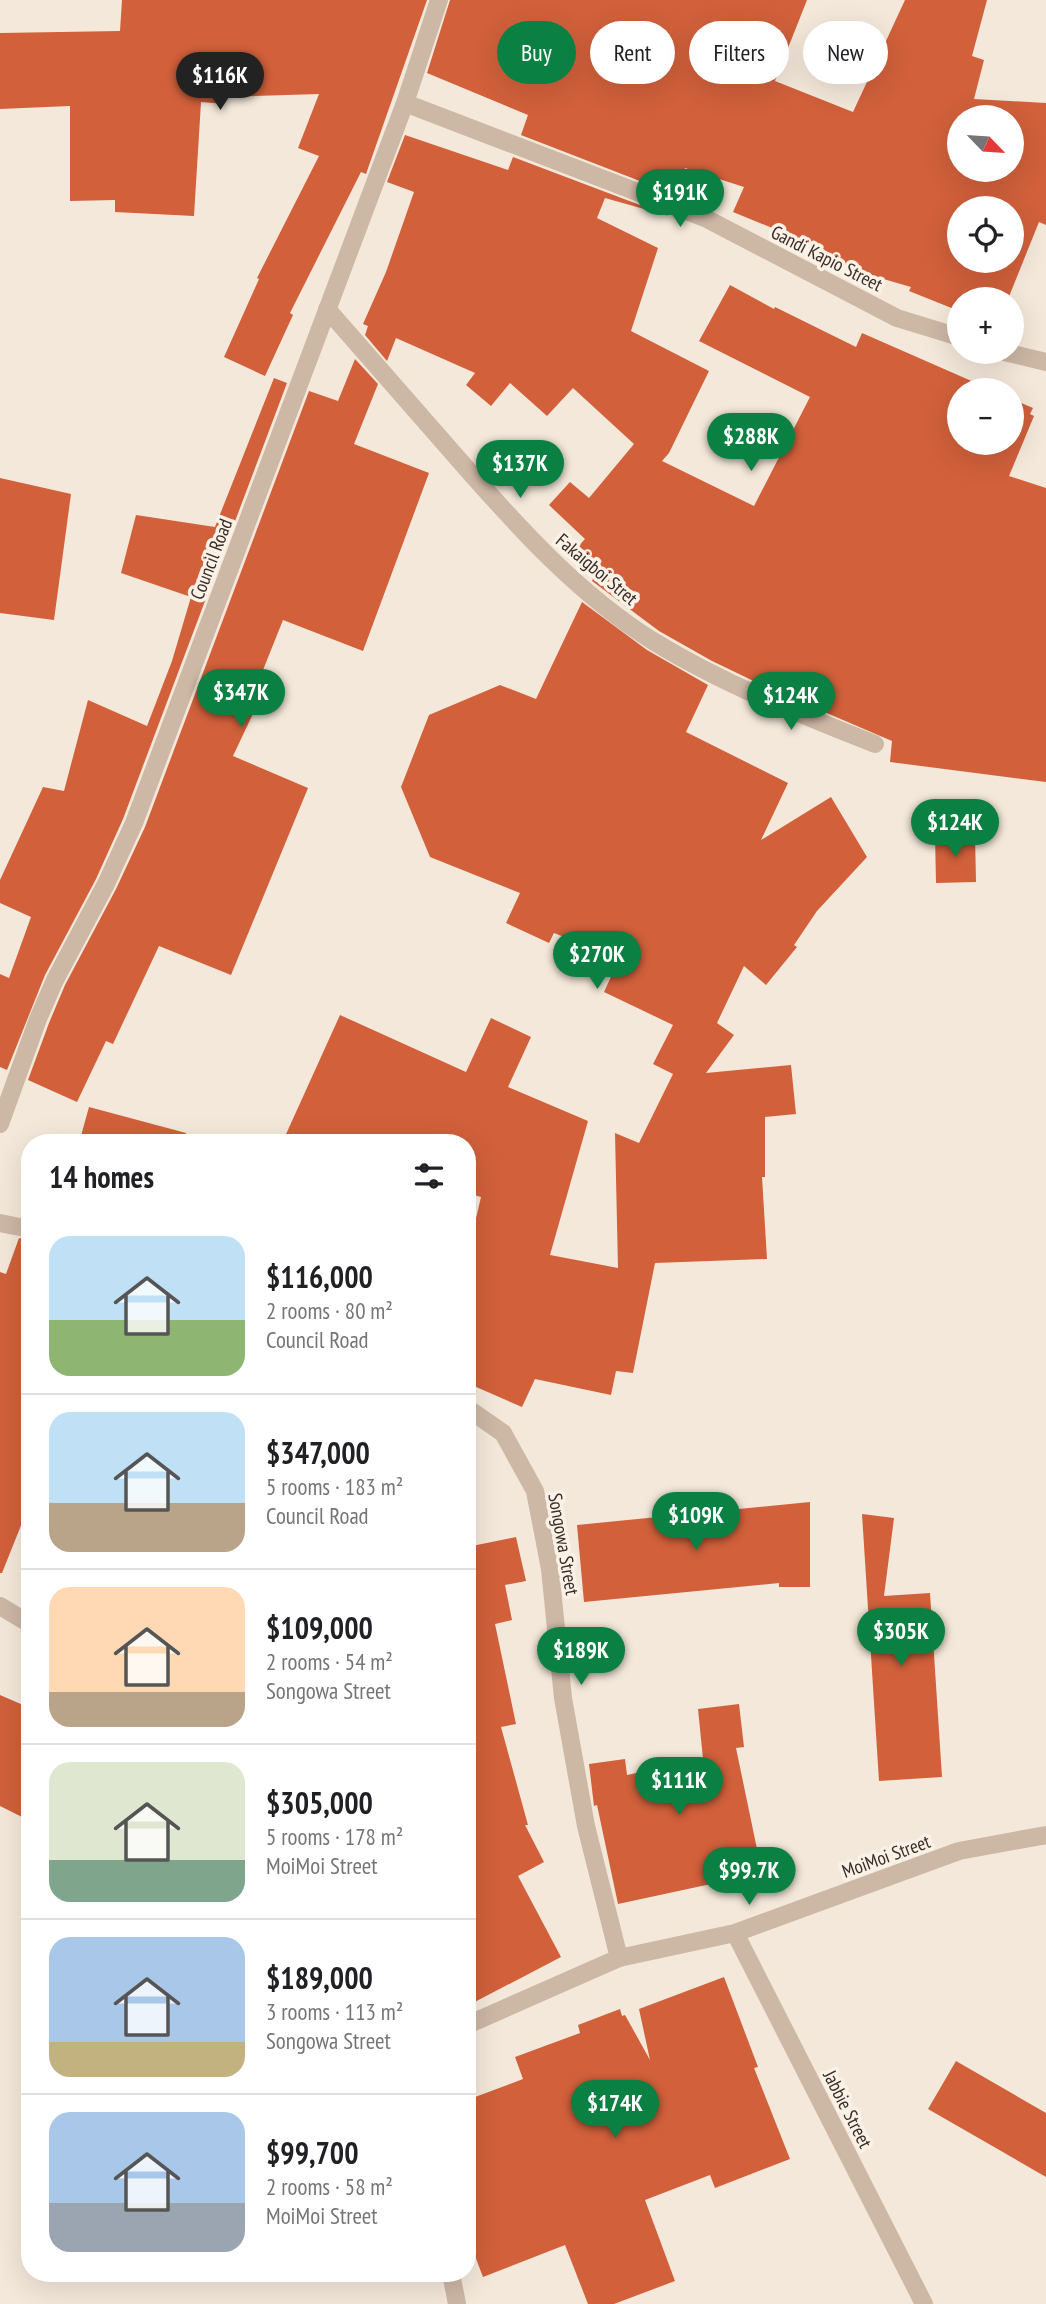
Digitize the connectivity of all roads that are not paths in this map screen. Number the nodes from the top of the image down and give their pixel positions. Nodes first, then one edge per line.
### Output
1 (439, 0) edge
2 (405, 103) junction
3 (327, 309) junction
4 (947, 333) edge
5 (1024, 357) edge
6 (1046, 362) edge
7 (875, 744) dead end
8 (0, 1124) edge
9 (0, 1223) edge
10 (21, 1227) edge
11 (476, 1414) edge
12 (0, 1606) edge
13 (21, 1619) edge
14 (1046, 1835) edge
15 (735, 1933) junction
16 (619, 1958) junction
17 (476, 2021) edge
18 (453, 2282) edge
19 (457, 2304) edge
20 (923, 2304) edge

1 - 2 street, Council Road
2 - 3 street, Council Road
2 - 4 street, Gandi Kapio Street
3 - 7 street, Fakaigboi Stret
3 - 8 street, Council Road
5 - 6 street
9 - 10 street
11 - 16 street, Songowa Street
12 - 13 street
14 - 15 street, MoiMoi Street
15 - 16 street, MoiMoi Street
15 - 20 street, Jabbie Street
16 - 17 street, MoiMoi Street
18 - 19 street

